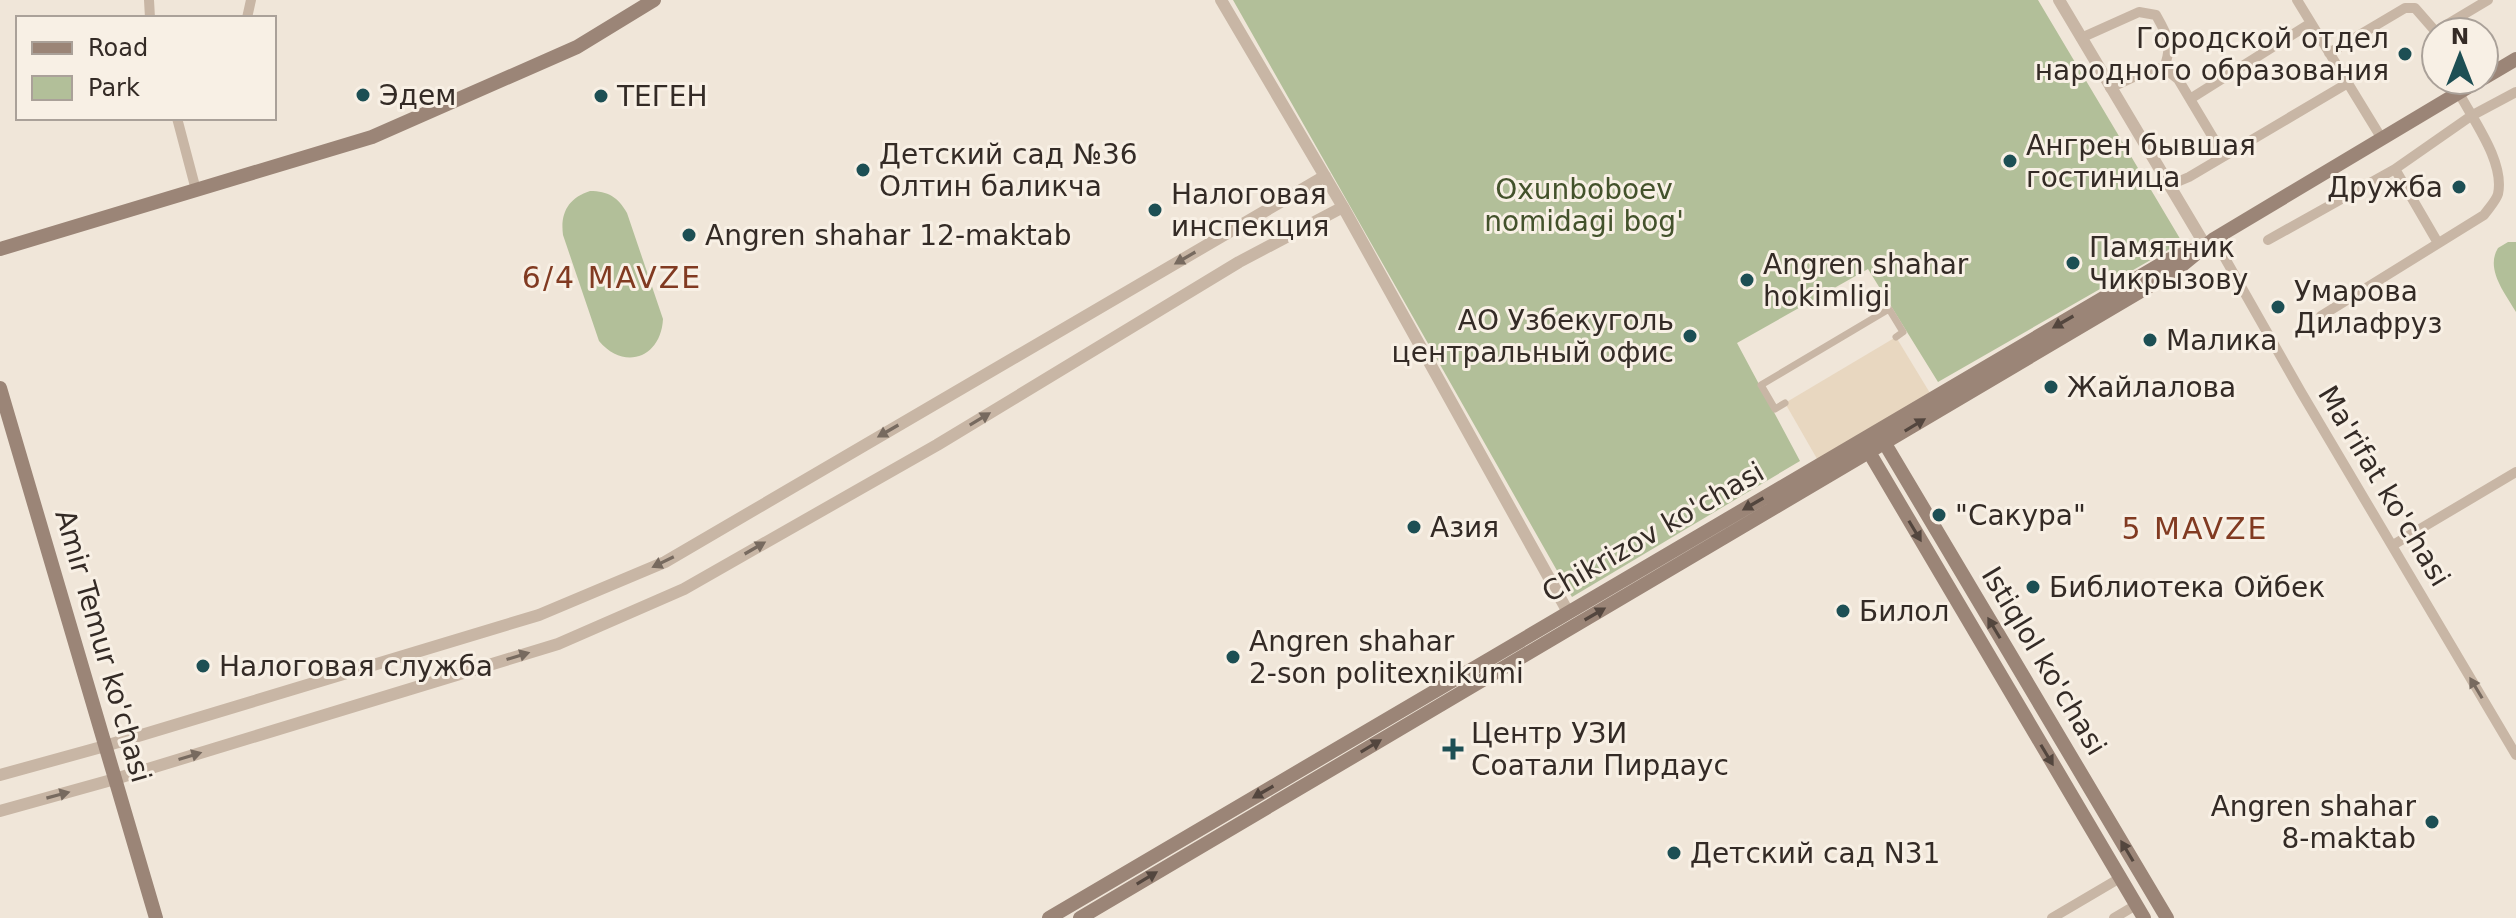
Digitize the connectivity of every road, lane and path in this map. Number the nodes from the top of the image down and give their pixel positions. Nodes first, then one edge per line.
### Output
1 (654, 0) edge
2 (1221, 0) edge
3 (2059, 0) edge
4 (2132, 0) edge
5 (2297, 0) edge
6 (2488, 0) edge
7 (2413, 4) edge
8 (2139, 12) junction
9 (2462, 16) edge
10 (2311, 23) junction
11 (2081, 38) junction
12 (2329, 53) junction
13 (2164, 68) junction
14 (2348, 83) junction
15 (2110, 88) junction
16 (2516, 92) edge
17 (2450, 96) edge
18 (2471, 96) edge
19 (2190, 99) junction
20 (2471, 116) junction
21 (178, 120) edge
22 (2382, 139) junction
23 (2224, 156) junction
24 (2395, 169) junction
25 (1325, 176) junction
26 (2170, 185) junction
27 (196, 190) junction
28 (1343, 207) junction
29 (2268, 240) dead end
30 (2209, 242) junction
31 (2438, 243) junction
32 (0, 249) edge
33 (2321, 316) dead end
34 (1896, 337) dead end
35 (0, 388) edge
36 (1785, 403) dead end
37 (1880, 437) junction
38 (1865, 446) junction
39 (1824, 470) junction
40 (2516, 472) edge
41 (2393, 545) junction
42 (1568, 612) junction
43 (105, 746) junction
44 (2516, 755) edge
45 (0, 775) edge
46 (115, 779) junction
47 (0, 811) edge
48 (2120, 878) junction
49 (2140, 912) edge
50 (156, 918) edge
51 (1049, 918) edge
52 (1080, 918) edge
53 (2052, 918) edge
54 (2114, 918) edge
55 (2167, 918) edge

1 - 27 main road
2 - 25 street
3 - 11 street
4 - 8 street
5 - 10 street
6 - 9 street
7 - 12 street
8 - 11 street
8 - 13 street
10 - 12 street
10 - 19 street
11 - 15 street
12 - 14 street
13 - 15 street
13 - 19 street
14 - 22 street
14 - 23 street
15 - 26 street
16 - 20 street
17 - 22 main road, Chikrizov ko'chasi
18 - 20 street
19 - 23 street
20 - 24 street
20 - 31 street
21 - 27 street
22 - 30 main road, Chikrizov ko'chasi
23 - 26 street
24 - 29 street
24 - 31 street
25 - 28 street
25 -> 43 street
26 - 30 street
27 - 32 main road
28 - 42 street
46 -> 28 street
30 - 37 main road, Chikrizov ko'chasi
30 - 41 street, Ma'rifat ko'chasi
31 - 33 street
34 - 36 street
35 - 43 main road, Amir Temur ko'chasi
37 - 38 main road, Chikrizov ko'chasi
55 -> 37 main road, Istiqlol ko'chasi
38 - 39 main road, Chikrizov ko'chasi
38 -> 48 main road, Istiqlol ko'chasi
39 -> 42 main road, Chikrizov ko'chasi
52 -> 39 main road, Chikrizov ko'chasi
40 - 41 street
44 -> 41 street, Ma'rifat ko'chasi
42 -> 51 main road, Chikrizov ko'chasi
43 - 45 street
43 - 46 main road, Amir Temur ko'chasi
47 -> 46 street
46 - 50 main road, Amir Temur ko'chasi
48 - 49 main road, Istiqlol ko'chasi
48 - 53 street
49 - 54 street

